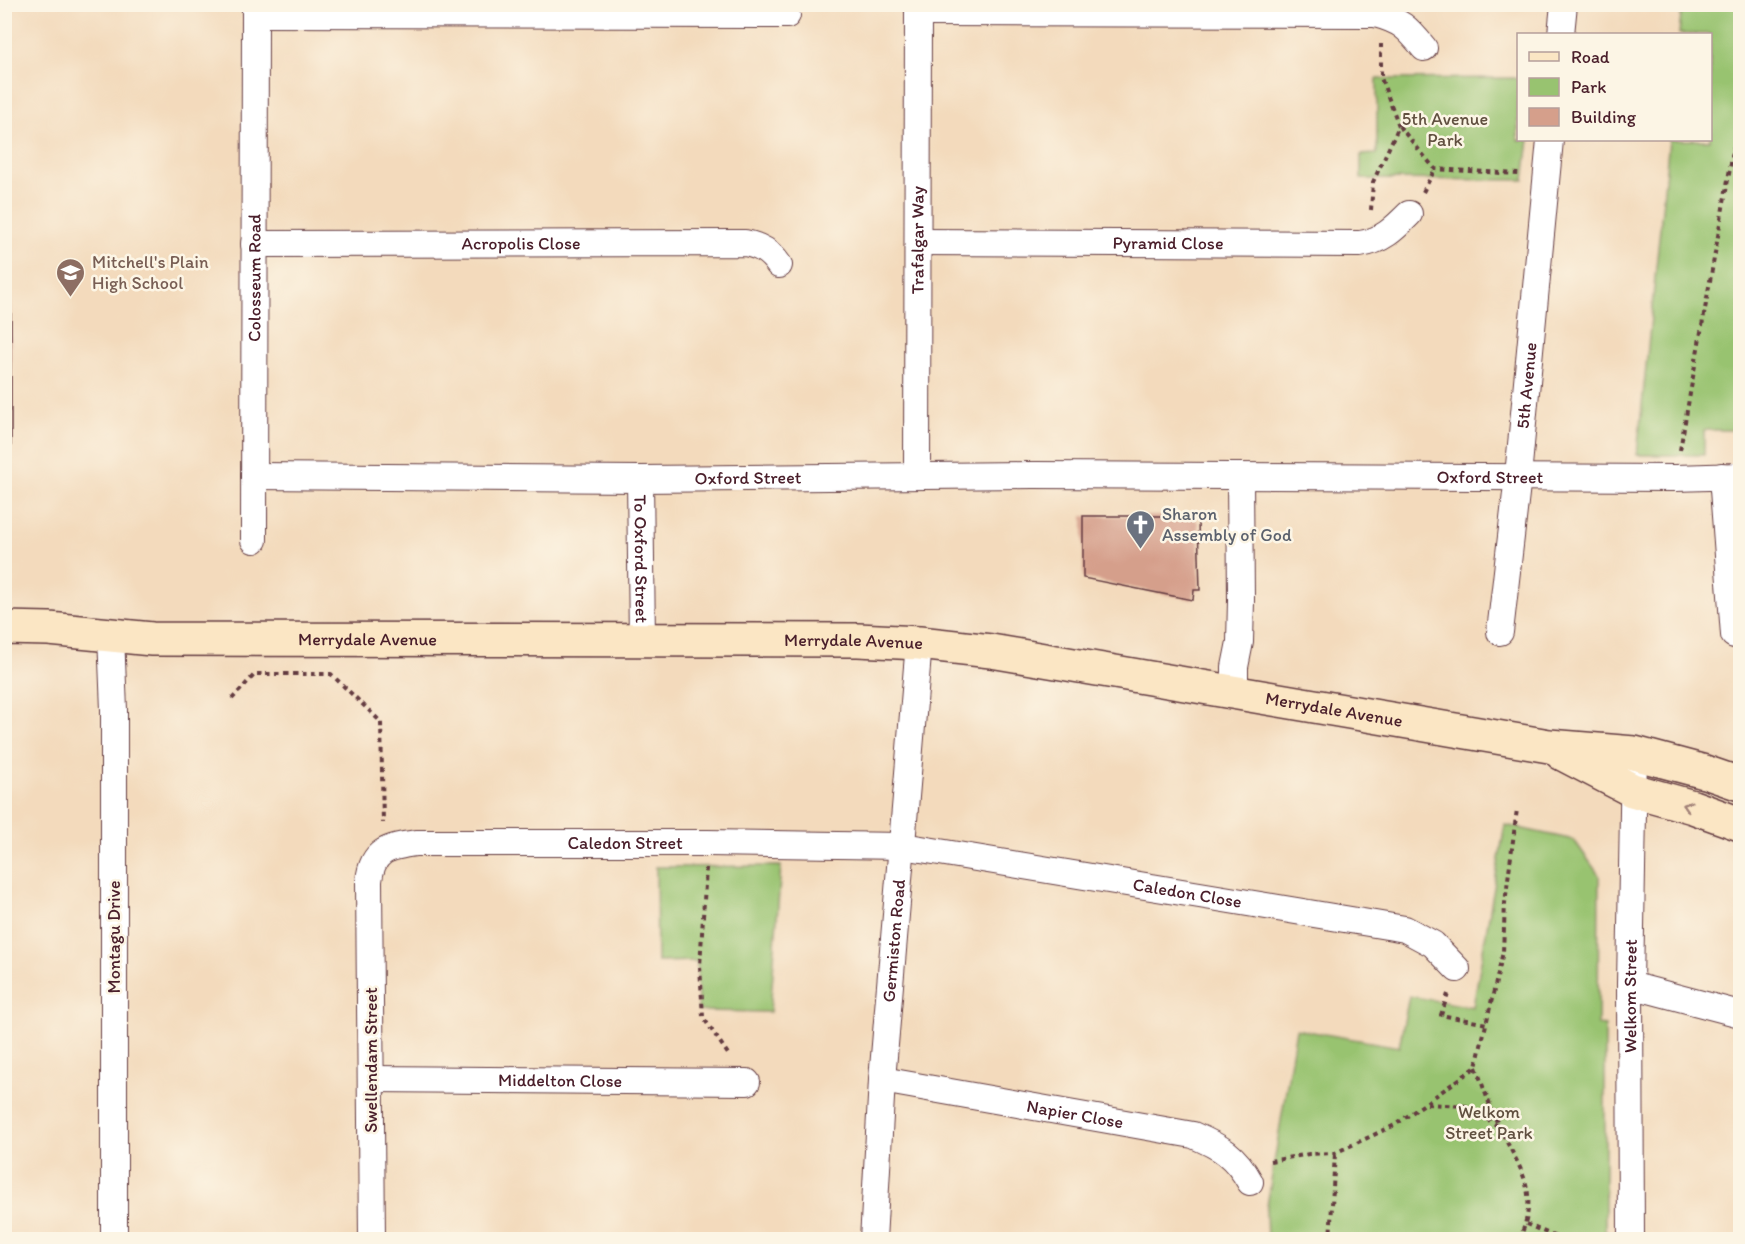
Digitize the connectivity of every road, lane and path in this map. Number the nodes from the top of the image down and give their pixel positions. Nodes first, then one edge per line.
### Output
1 (1564, 4) edge
2 (255, 9) edge
3 (918, 9) edge
4 (787, 15) dead end
5 (1561, 33) edge
6 (1424, 48) dead end
7 (1381, 78) dead end
8 (1740, 112) edge
9 (1399, 126) junction
10 (1550, 141) edge
11 (1435, 169) junction
12 (1530, 175) dead end
13 (1373, 182) dead end
14 (1430, 183) dead end
15 (1409, 214) dead end
16 (918, 242) junction
17 (255, 244) junction
18 (779, 265) dead end
19 (254, 476) junction
20 (916, 476) junction
21 (1240, 476) junction
22 (1518, 476) junction
23 (1731, 476) edge
24 (640, 478) junction
25 (1676, 478) junction
26 (254, 540) dead end
27 (4, 628) edge
28 (1500, 632) dead end
29 (1734, 634) dead end
30 (112, 640) junction
31 (642, 640) junction
32 (919, 643) junction
33 (4, 651) edge
34 (1235, 693) junction
35 (232, 699) dead end
36 (1549, 746) junction
37 (1634, 753) junction
38 (1740, 784) edge
39 (1632, 790) junction
40 (1517, 809) dead end
41 (1740, 824) edge
42 (708, 843) junction
43 (903, 846) junction
44 (383, 851) junction
45 (1457, 969) joint
46 (1630, 985) junction
47 (1740, 1014) edge
48 (1486, 1023) junction
49 (1476, 1067) junction
50 (372, 1079) junction
51 (882, 1080) junction
52 (747, 1082) joint
53 (1426, 1104) junction
54 (1499, 1126) junction
55 (1335, 1153) junction
56 (1245, 1174) joint
57 (1526, 1224) junction
58 (114, 1239) edge
59 (372, 1239) edge
60 (873, 1239) edge
61 (1330, 1239) edge
62 (1519, 1239) edge
63 (1563, 1239) edge
64 (1631, 1239) edge

1 - 5 street
2 - 4 street
2 - 17 street, Colosseum Road
3 - 6 street
3 - 16 street, Trafalgar Way
7 - 9 path
8 - 25 path
9 - 11 path
9 - 13 path
10 - 22 street, 5th Avenue
11 - 12 path
11 - 14 path
15 - 16 street, Pyramid Close
16 - 20 street, Trafalgar Way
17 - 18 street, Acropolis Close
17 - 19 street, Colosseum Road
19 - 24 street, Oxford Street
19 - 26 street, Colosseum Road
20 - 21 street, Oxford Street
20 - 24 street, Oxford Street
21 - 22 street, Oxford Street
21 - 34 street
22 - 25 street, Oxford Street
22 - 28 street, 5th Avenue
23 - 25 street, Oxford Street
23 - 29 street
24 - 31 street, To Oxford Street
27 - 30 street, Merrydale Avenue
30 - 31 street, Merrydale Avenue
30 - 33 street, Merrydale Avenue
30 - 58 street, Montagu Drive
31 - 32 street, Merrydale Avenue
32 - 34 street, Merrydale Avenue
32 - 43 street, Germiston Road
34 - 36 street, Merrydale Avenue
35 - 44 path
36 - 37 street, Merrydale Avenue
36 - 39 street, Merrydale Avenue
37 - 38 street, Merrydale Avenue
37 - 39 street, Welkom Street
41 -> 39 street, Merrydale Avenue
39 - 46 street, Welkom Street
40 - 48 path
42 - 43 street, Caledon Street
42 - 44 street, Caledon Street
42 - 52 path
43 - 45 street, Caledon Close
43 - 51 street, Germiston Road
44 - 50 street, Swellendam Street
45 - 48 path
46 - 47 street
46 - 64 street, Welkom Street
48 - 49 path
49 - 53 path
49 - 54 path
50 - 52 street, Middelton Close
50 - 59 street, Swellendam Street
51 - 56 street, Napier Close
51 - 60 street, Germiston Road
53 - 54 path
53 - 55 path
54 - 57 path
55 - 56 path
55 - 61 path
57 - 62 path
57 - 63 path

